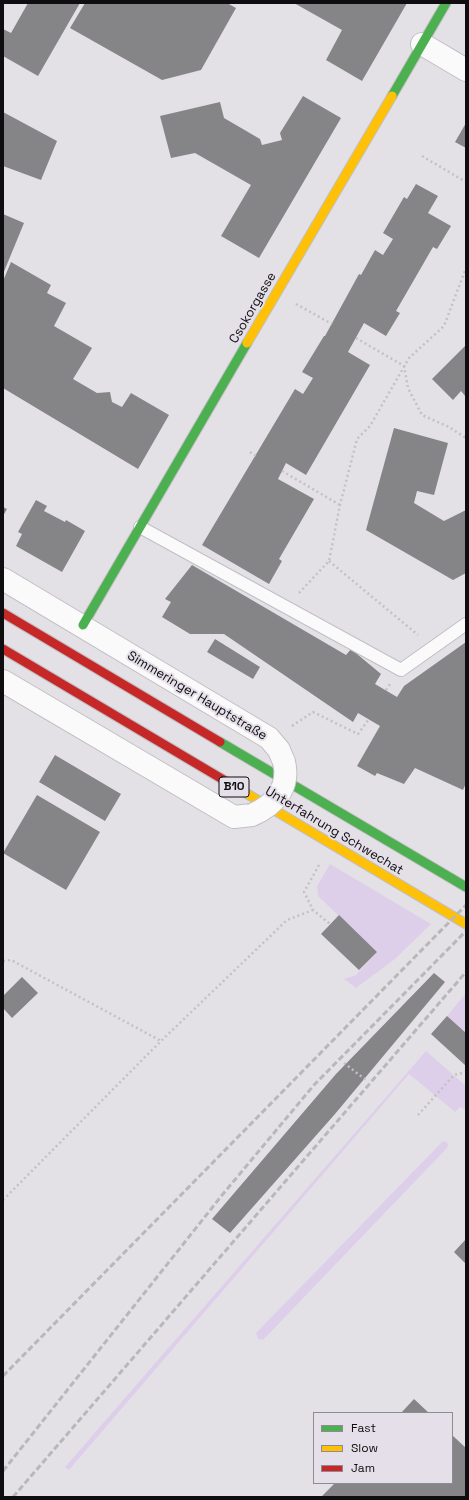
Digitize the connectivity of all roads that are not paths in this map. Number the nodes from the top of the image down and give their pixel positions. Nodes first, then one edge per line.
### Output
1 (446, 3) edge
2 (422, 44) junction
3 (466, 70) edge
4 (140, 527) junction
5 (3, 579) edge
6 (3, 613) edge
7 (466, 624) edge
8 (82, 625) junction
9 (3, 649) edge
10 (3, 681) edge
11 (466, 888) edge
12 (466, 924) edge

1 - 2 main road, Csokorgasse
2 - 3 street
2 - 4 main road, Csokorgasse
4 - 7 lane
4 - 8 main road, Csokorgasse
5 - 8 street, Simmeringer Hauptstraße
6 - 11 main road, Unterfahrung Schwechat / B10
8 - 10 street, Simmeringer Hauptstraße, bridge
9 - 12 main road, Unterfahrung Schwechat / B10

